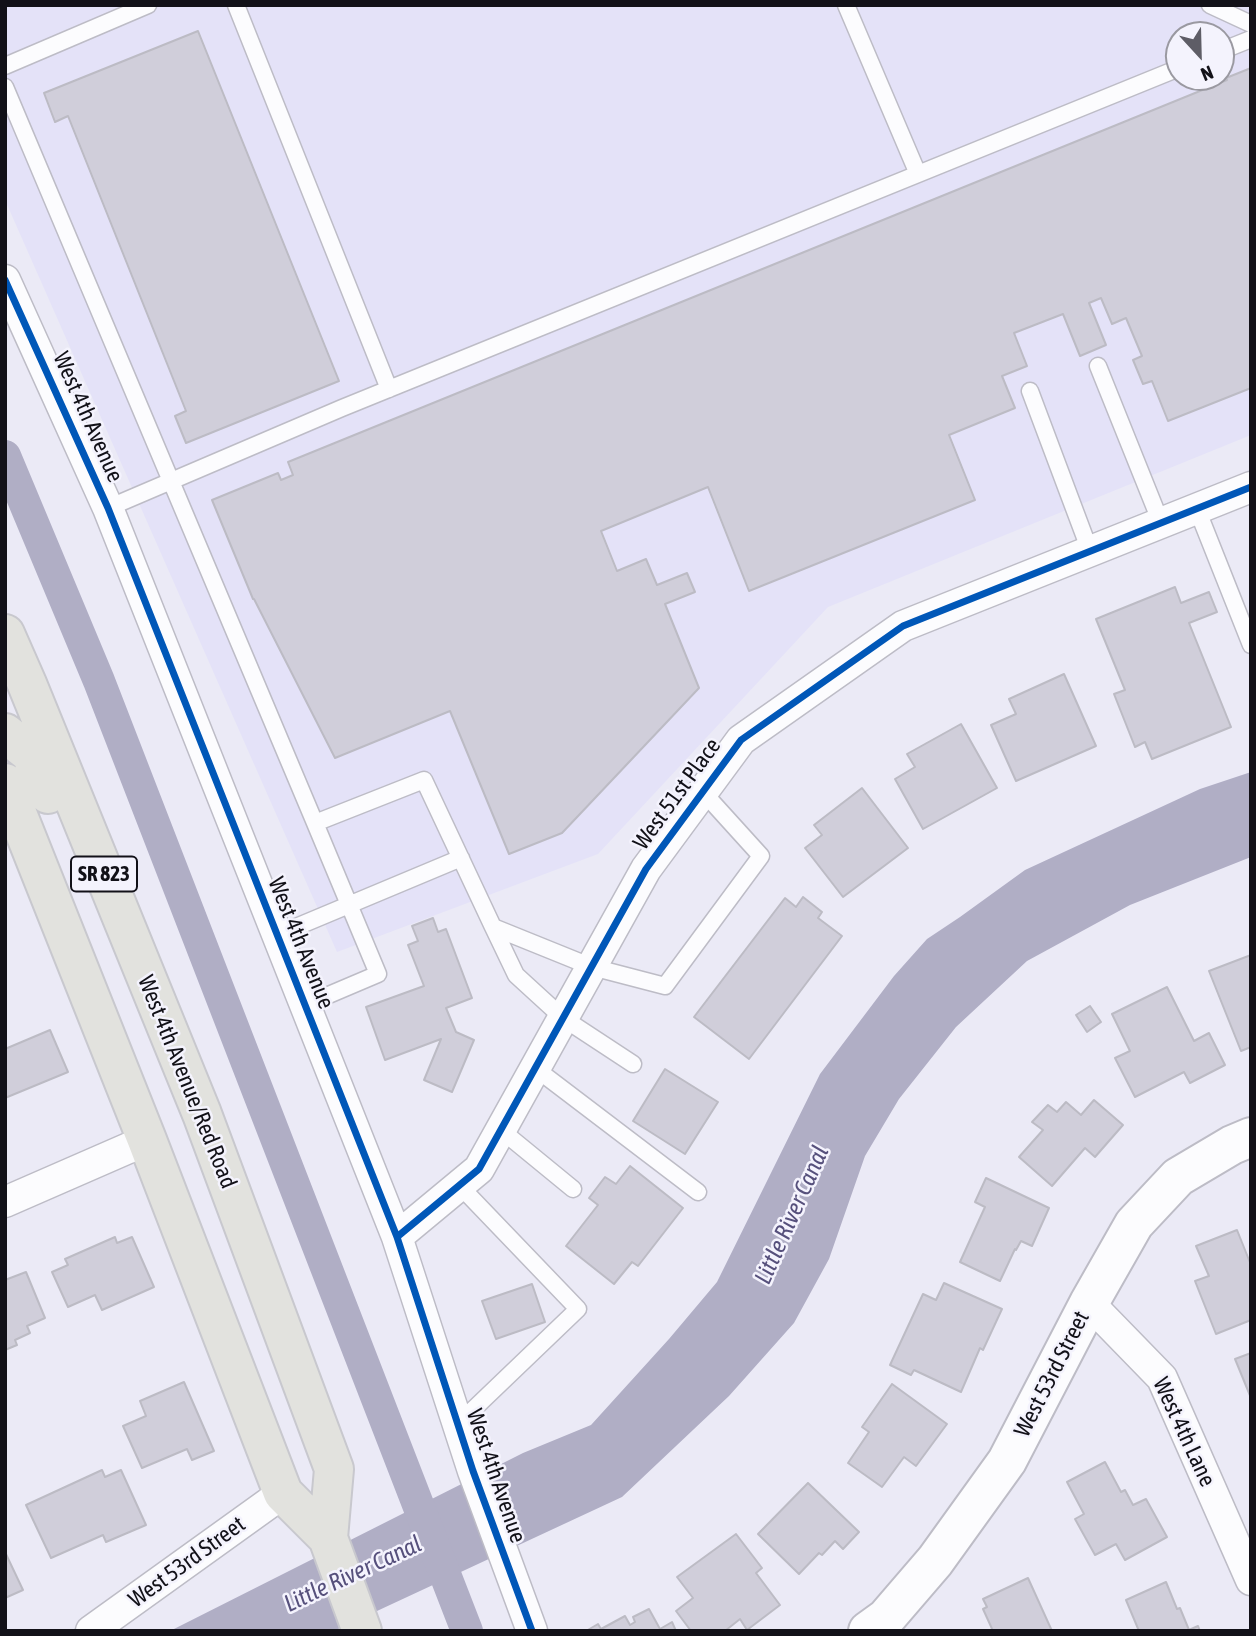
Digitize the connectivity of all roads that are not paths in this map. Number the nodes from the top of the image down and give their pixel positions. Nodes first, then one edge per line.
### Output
1 (236, 5) edge
2 (846, 5) edge
3 (1210, 5) edge
4 (141, 7) edge
5 (1251, 24) edge
6 (5, 66) edge
7 (1165, 74) edge
8 (5, 87) edge
9 (918, 174) junction
10 (5, 281) edge
11 (1098, 366) dead end
12 (389, 389) junction
13 (1030, 391) dead end
14 (172, 480) junction
15 (1251, 487) edge
16 (108, 508) junction
17 (1197, 509) junction
18 (1161, 523) junction
19 (1090, 551) junction
20 (5, 634) edge
21 (1251, 645) edge
22 (5, 733) edge
23 (5, 783) edge
24 (703, 792) junction
25 (315, 823) junction
26 (461, 858) junction
27 (349, 904) junction
28 (493, 927) junction
29 (277, 935) junction
30 (132, 943) junction
31 (592, 967) junction
32 (305, 1005) junction
33 (563, 1018) junction
34 (633, 1064) dead end
35 (535, 1068) junction
36 (501, 1130) junction
37 (1251, 1137) edge
38 (147, 1140) junction
39 (459, 1185) junction
40 (573, 1189) dead end
41 (698, 1192) dead end
42 (5, 1202) edge
43 (397, 1237) junction
44 (1089, 1303) junction
45 (458, 1424) junction
46 (283, 1493) junction
47 (328, 1538) junction
48 (1251, 1580) edge
49 (882, 1627) edge
50 (362, 1630) edge
51 (91, 1631) edge
52 (531, 1631) edge

1 - 12 lane
2 - 9 lane
3 - 5 lane
4 - 6 lane
7 - 9 lane
8 - 14 lane
9 - 12 lane
10 - 16 street, West 4th Avenue
11 - 18 lane
12 - 14 lane
13 - 19 lane
14 - 16 lane
14 - 25 lane
15 - 17 street, West 51st Place
16 - 29 street, West 4th Avenue
17 - 18 street, West 51st Place
17 - 21 lane
18 - 19 street, West 51st Place
19 - 24 street, West 51st Place
20 - 30 main road, West 4th Avenue/Red Road / SR 823
22 - 30 main road
23 - 38 main road, West 4th Avenue/Red Road / SR 823
24 - 31 street, West 51st Place
24 - 31 lane
25 - 26 lane
25 - 27 lane
26 - 27 lane
26 - 28 lane
27 - 29 lane
27 - 32 lane
28 - 31 lane
28 - 33 lane
29 - 32 street, West 4th Avenue
30 - 47 main road, West 4th Avenue/Red Road / SR 823
31 - 33 street, West 51st Place
32 - 43 street, West 4th Avenue
33 - 34 lane
33 - 35 street, West 51st Place
35 - 36 street, West 51st Place
35 - 41 lane
36 - 39 street, West 51st Place
36 - 40 lane
37 - 44 street, West 53rd Street
38 - 42 street
38 - 46 main road, West 4th Avenue/Red Road / SR 823
39 - 43 street, West 51st Place
39 - 45 lane
43 - 45 street, West 4th Avenue
44 - 48 street, West 4th Lane
44 - 49 street, West 53rd Street
45 - 52 street, West 4th Avenue
46 - 47 main road, West 4th Avenue/Red Road / SR 823
46 - 51 street, West 53rd Street
47 - 50 main road, West 4th Avenue/Red Road / SR 823

